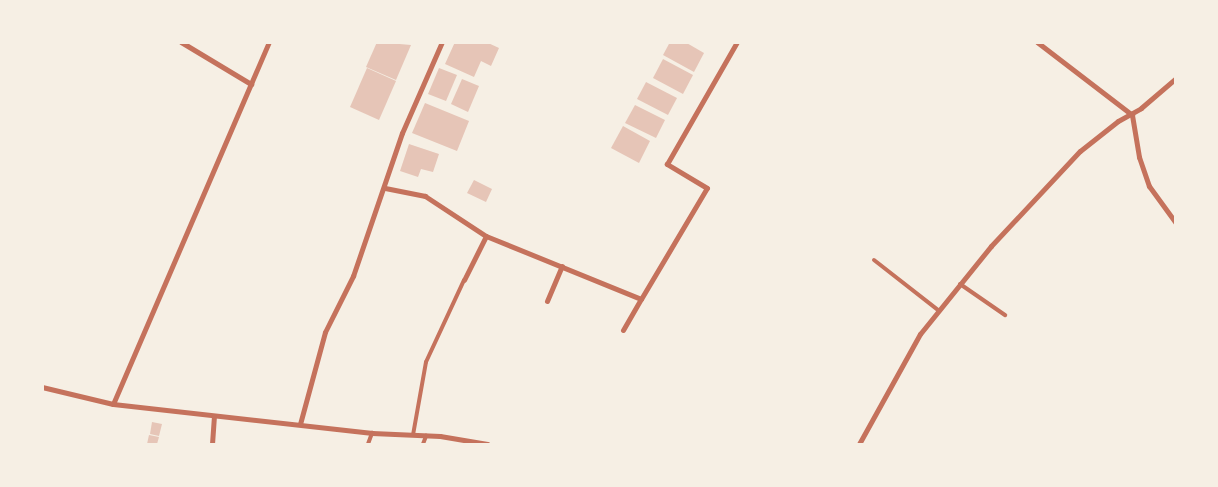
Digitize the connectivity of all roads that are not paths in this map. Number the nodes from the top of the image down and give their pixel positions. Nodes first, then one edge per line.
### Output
1 (181, 42) edge
2 (269, 42) edge
3 (442, 42) edge
4 (737, 42) edge
5 (1037, 42) edge
6 (1176, 78) edge
7 (251, 84) junction
8 (1132, 114) junction
9 (385, 188) junction
10 (1176, 223) edge
11 (486, 236) junction
12 (874, 260) dead end
13 (562, 266) junction
14 (464, 280) joint
15 (960, 283) junction
16 (641, 299) junction
17 (547, 301) dead end
18 (938, 310) junction
19 (1005, 315) dead end
20 (623, 330) dead end
21 (42, 387) edge
22 (113, 404) junction
23 (214, 416) junction
24 (300, 424) junction
25 (372, 432) junction
26 (413, 435) junction
27 (426, 436) junction
28 (212, 444) edge
29 (368, 444) edge
30 (423, 444) edge
31 (487, 444) edge
32 (859, 444) edge

1 - 7 street
2 - 7 street
3 - 9 street
4 - 16 street
5 - 8 street
6 - 8 street
7 - 22 street
8 - 10 street
8 - 15 street
9 - 11 street
9 - 24 street
11 - 13 street
11 - 14 street
12 - 18 lane
13 - 16 street
13 - 17 street
14 - 26 lane
15 - 18 street
15 - 19 lane
16 - 20 street
18 - 32 street
21 - 22 street
22 - 23 street
23 - 24 street
23 - 28 street
24 - 25 street
25 - 26 street
25 - 29 lane
26 - 27 street
27 - 30 lane
27 - 31 street

